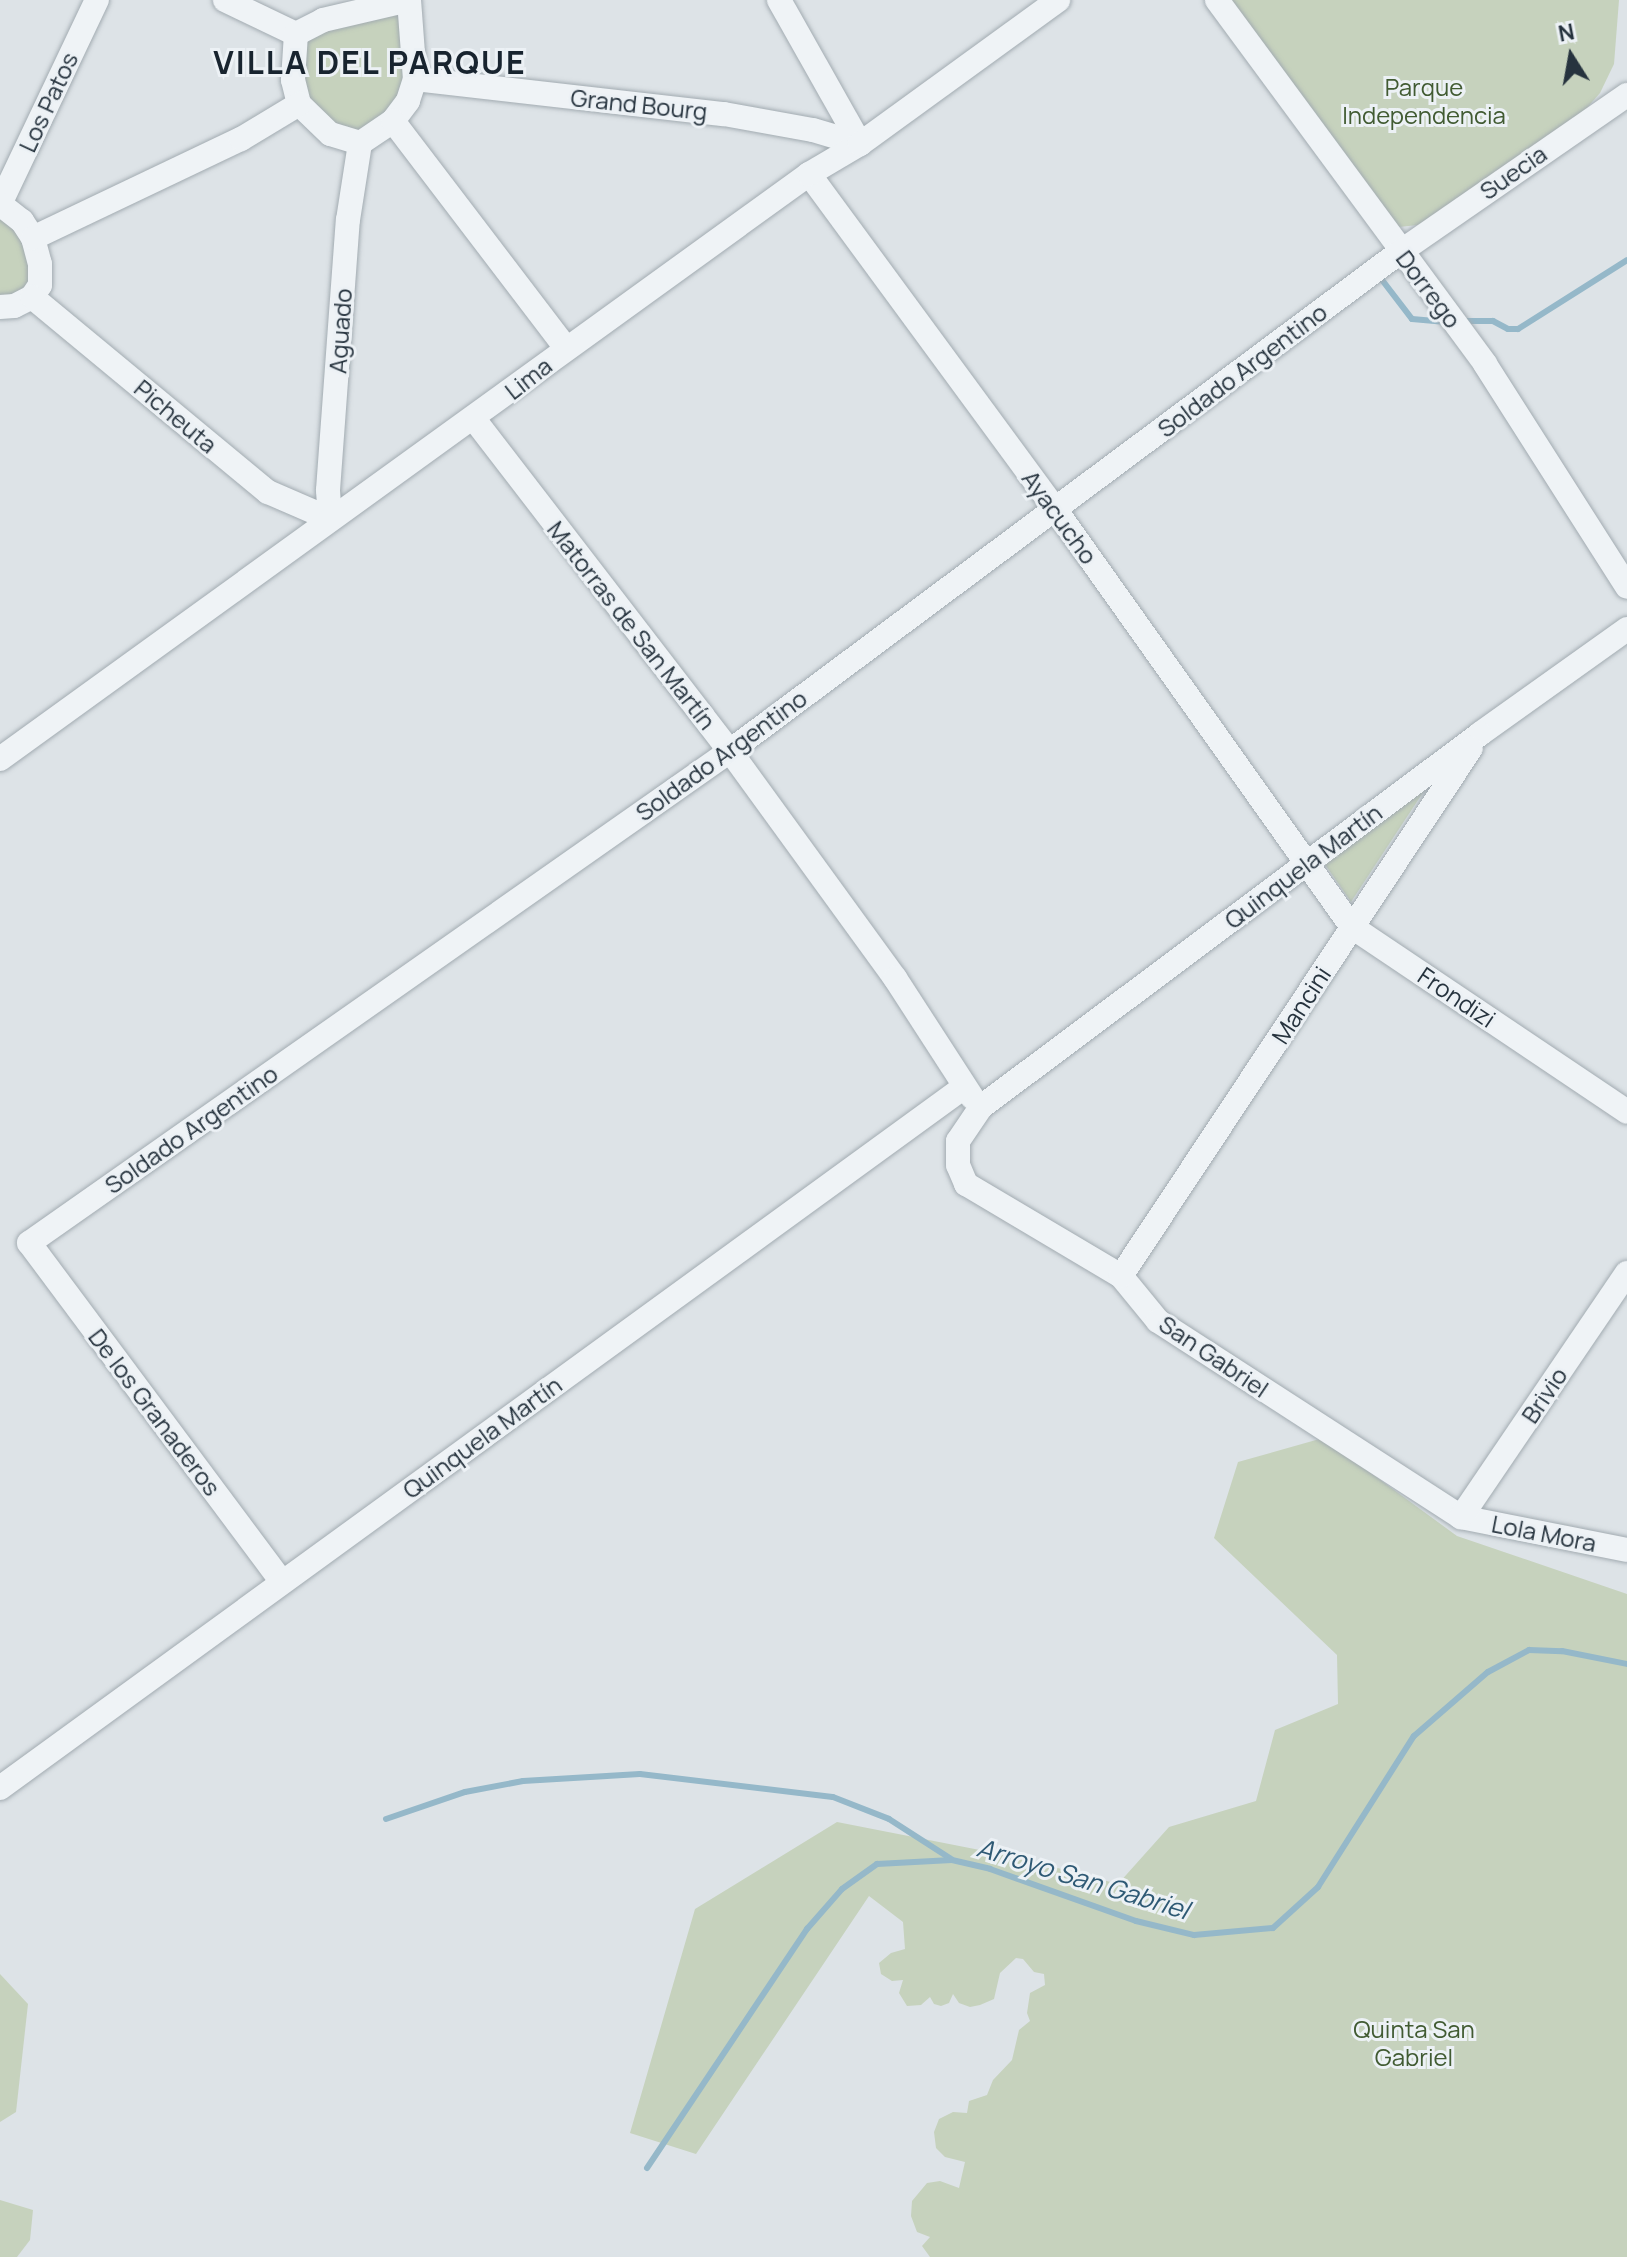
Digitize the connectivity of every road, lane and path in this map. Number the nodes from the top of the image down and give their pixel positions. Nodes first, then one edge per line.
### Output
1 (97, 0) edge
2 (225, 0) edge
3 (779, 0) edge
4 (1058, 0) edge
5 (1217, 0) edge
6 (296, 34) junction
7 (415, 79) junction
8 (1627, 95) edge
9 (299, 104) junction
10 (393, 121) junction
11 (360, 143) junction
12 (860, 144) junction
13 (809, 174) junction
14 (0, 204) edge
15 (33, 238) junction
16 (1400, 252) junction
17 (32, 297) junction
18 (0, 307) edge
19 (566, 348) junction
20 (474, 419) junction
21 (1055, 509) junction
22 (330, 519) junction
23 (1627, 587) edge
24 (1627, 629) edge
25 (1480, 734) junction
26 (730, 751) junction
27 (0, 759) edge
28 (1308, 861) junction
29 (1352, 927) junction
30 (964, 1087) junction
31 (981, 1107) junction
32 (1627, 1112) edge
33 (29, 1243) joint
34 (1627, 1273) edge
35 (1121, 1276) junction
36 (1461, 1517) junction
37 (1627, 1550) edge
38 (282, 1582) junction
39 (0, 1788) edge

1 - 14 street, Los Patos
2 - 6 street
3 - 12 street
4 - 12 street, Lima
5 - 16 street, Dorrego
6 - 7 street
6 - 9 street
7 - 10 street
7 - 12 street, Grand Bourg
8 - 16 street, Suecia
9 - 11 street
9 - 15 street
10 - 11 street
10 - 19 street
11 - 22 street, Aguado
12 - 13 street, Lima
13 - 19 street, Lima
13 - 21 street, Ayacucho
14 - 15 street
15 - 17 street
16 - 21 street, Soldado Argentino
16 - 23 street, Dorrego
17 - 18 street
17 - 22 street, Picheuta
19 - 20 street, Lima
20 - 22 street, Lima
20 - 26 street, Matorras de San Martín
21 - 26 street, Soldado Argentino
21 - 28 street, Ayacucho
22 - 27 street, Lima
24 - 25 street, Quinquela Martín
25 - 28 street, Quinquela Martín
25 - 29 street, Mancini
26 - 30 street, Matorras de San Martín
26 - 33 street, Soldado Argentino
28 - 29 street, Frondizi
28 - 31 street, Quinquela Martín
29 - 32 street, Frondizi
29 - 35 street, Mancini
30 - 31 street, Matorras de San Martín
30 - 38 street, Quinquela Martín
31 - 35 street, San Gabriel
33 - 38 street, De los Granaderos
34 - 36 street, Brivio
35 - 36 street, San Gabriel
36 - 37 street, Lola Mora
38 - 39 street, Quinquela Martín

